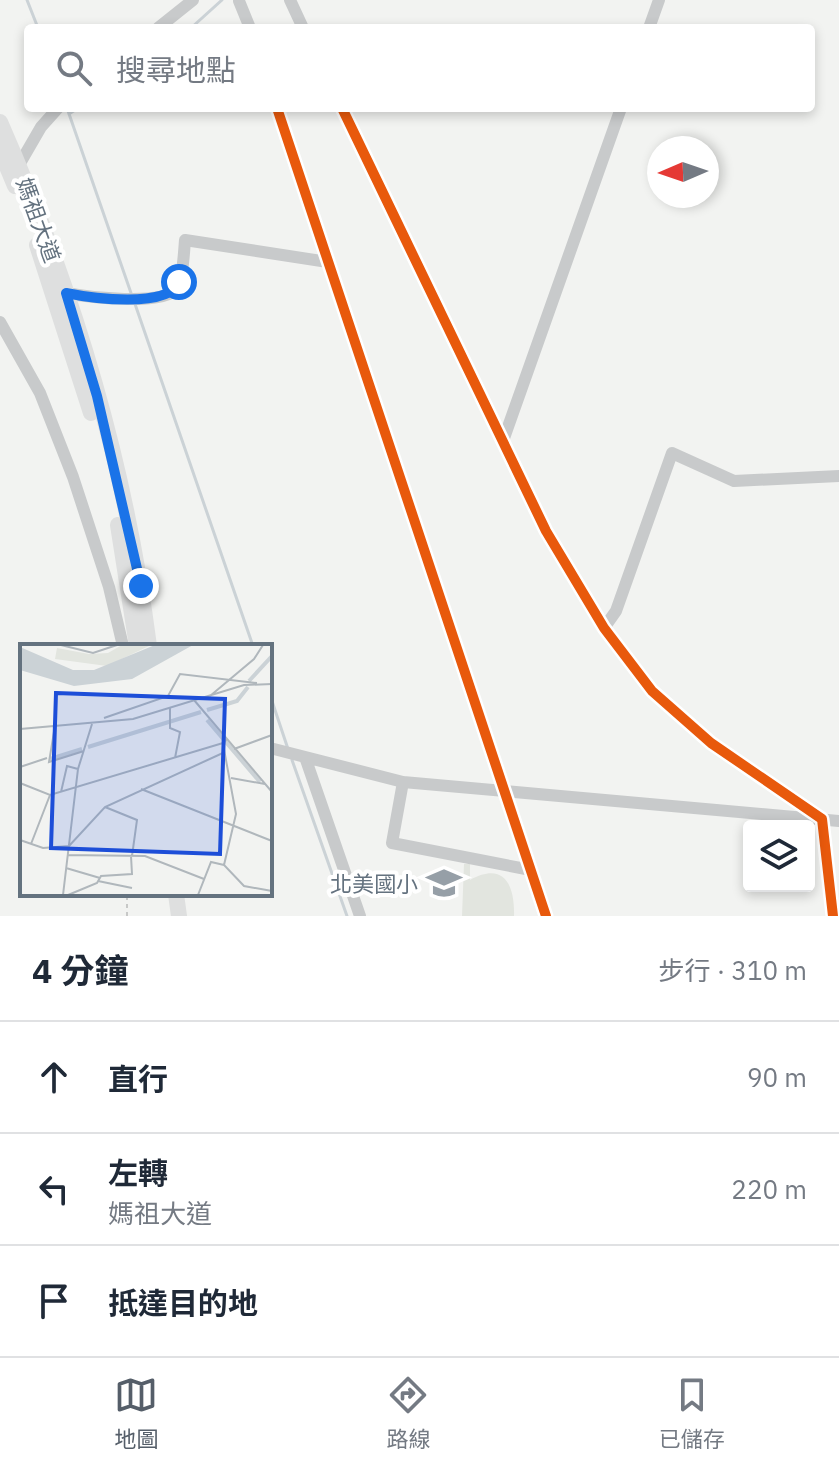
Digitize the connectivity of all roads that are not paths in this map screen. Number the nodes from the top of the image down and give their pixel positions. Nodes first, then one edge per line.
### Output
1 (193, 0) edge
2 (256, 0) edge
3 (290, 0) edge
4 (659, 0) edge
5 (236, 1) edge
6 (163, 24) edge
7 (248, 24) edge
8 (301, 24) edge
9 (650, 24) edge
10 (54, 112) edge
11 (278, 112) edge
12 (344, 112) edge
13 (620, 112) edge
14 (0, 122) edge
15 (0, 150) edge
16 (14, 167) junction
17 (328, 262) junction
18 (60, 295) junction
19 (0, 322) edge
20 (503, 441) junction
21 (839, 476) edge
22 (604, 628) junction
23 (123, 644) edge
24 (137, 644) edge
25 (149, 644) edge
26 (272, 749) edge
27 (305, 757) junction
28 (403, 782) junction
29 (506, 793) junction
30 (822, 819) junction
31 (839, 821) edge
32 (531, 870) junction
33 (166, 896) edge
34 (176, 896) edge
35 (169, 916) edge
36 (179, 916) edge
37 (360, 916) edge
38 (546, 916) edge
39 (833, 916) edge

1 - 6 street
2 - 5 street
3 - 8 street
4 - 9 street
5 - 7 street
10 - 16 street
11 - 17 street
12 - 20 street
13 - 20 street
14 - 16 main road, 媽祖大道
15 - 16 main road, 媽祖大道
16 - 18 main road, 媽祖大道
17 - 18 street
17 - 29 street
18 - 24 main road, 媽祖大道
18 - 25 main road, 媽祖大道
19 - 23 street
20 - 22 street
21 - 22 street
22 - 30 street
26 - 27 street
27 - 28 street
27 - 37 street
28 - 29 street
28 - 32 street
29 - 30 street
29 - 32 street
30 - 31 street
30 - 39 street
32 - 38 street
33 - 35 main road
34 - 36 main road

